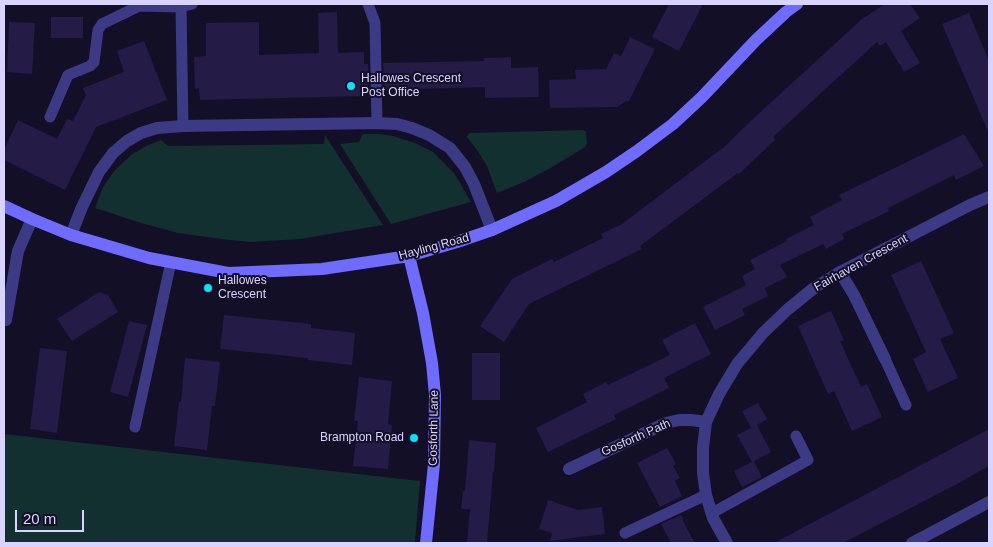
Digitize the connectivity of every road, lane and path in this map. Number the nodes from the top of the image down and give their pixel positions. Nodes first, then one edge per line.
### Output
1 (368, 4) edge
2 (797, 4) edge
3 (187, 5) edge
4 (50, 117) dead end
5 (377, 123) junction
6 (183, 126) junction
7 (989, 197) edge
8 (4, 206) edge
9 (32, 219) junction
10 (492, 230) junction
11 (72, 235) junction
12 (409, 256) junction
13 (171, 262) junction
14 (840, 272) junction
15 (6, 320) dead end
16 (884, 359) joint
17 (906, 405) dead end
18 (706, 422) junction
19 (135, 427) dead end
20 (796, 436) dead end
21 (569, 469) dead end
22 (706, 495) junction
23 (989, 502) edge
24 (712, 512) junction
25 (625, 533) dead end
26 (426, 543) edge
27 (727, 543) edge
28 (912, 543) edge

1 - 5 lane
2 - 10 street, Hayling Road
3 - 4 lane
3 - 6 lane
5 - 6 street
5 - 10 street
6 - 11 street
7 - 14 street, Fairhaven Crescent
8 - 9 street, Hayling Road
9 - 11 street, Hayling Road
9 - 15 street
10 - 12 street, Hayling Road
11 - 13 street, Hayling Road
12 - 13 street, Hayling Road
12 - 26 street, Gosforth Lane
13 - 19 lane
14 - 16 street
14 - 18 street, Fairhaven Crescent
16 - 17 lane
18 - 21 street, Gosforth Path
18 - 22 street, Fairhaven Crescent
20 - 24 lane
22 - 24 street, Fairhaven Crescent
22 - 25 lane
23 - 28 street
24 - 27 street, Fairhaven Crescent

